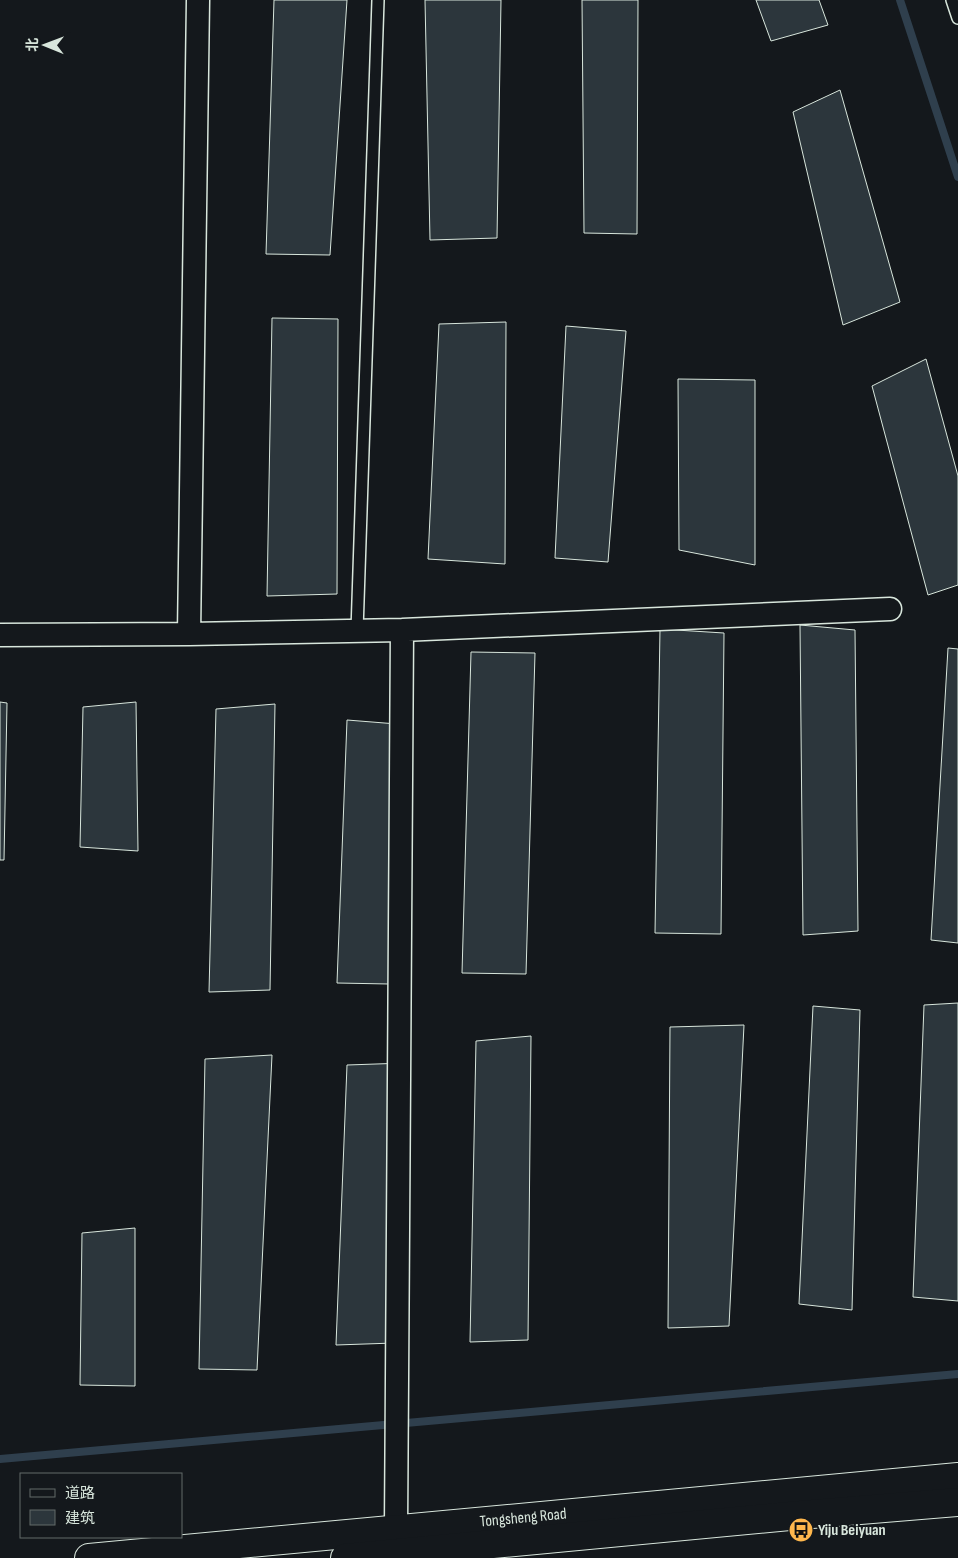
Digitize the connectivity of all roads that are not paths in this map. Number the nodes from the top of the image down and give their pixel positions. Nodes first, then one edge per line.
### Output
1 (198, 0) edge
2 (378, 0) edge
3 (952, 0) edge
4 (958, 18) edge
5 (890, 609) dead end
6 (402, 630) junction
7 (357, 631) junction
8 (190, 634) junction
9 (0, 635) edge
10 (958, 1477) edge
11 (958, 1502) edge
12 (404, 1547) edge
13 (381, 1556) edge
14 (88, 1558) edge
15 (345, 1558) edge

1 - 8 street
2 - 7 lane
3 - 4 lane
5 - 6 street
6 - 7 street
6 - 12 street
7 - 8 street
8 - 9 street
10 - 12 street, Tongsheng Road
11 - 12 street, Tongsheng Road
12 - 13 street
12 - 14 street, Tongsheng Road
13 - 15 street

